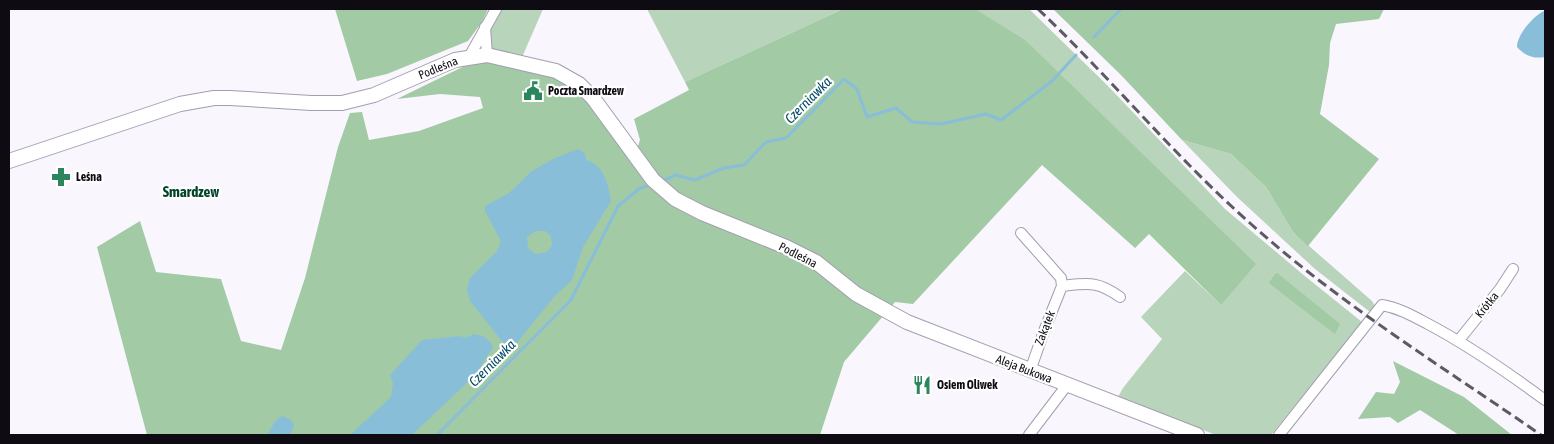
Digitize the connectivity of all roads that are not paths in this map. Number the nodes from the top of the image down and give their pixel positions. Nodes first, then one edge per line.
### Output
1 (496, 9) edge
2 (485, 27) junction
3 (488, 55) junction
4 (469, 57) junction
5 (9, 160) edge
6 (1021, 233) dead end
7 (1513, 268) dead end
8 (1062, 286) junction
9 (856, 294) joint
10 (1120, 298) dead end
11 (1459, 340) junction
12 (1030, 371) junction
13 (1067, 385) junction
14 (1545, 400) edge
15 (1029, 435) edge
16 (1196, 435) edge
17 (1279, 435) edge

1 - 2 street
2 - 3 street
2 - 4 street
3 - 4 street, Podleśna
3 - 9 street, Podleśna
4 - 5 street, Podleśna
6 - 8 street
7 - 11 street, Krótka
8 - 10 street
8 - 12 street, Zakątek
9 - 12 street, Aleja Bukowa
11 - 14 street
11 - 17 street
12 - 13 street, Aleja Bukowa
13 - 15 street
13 - 16 street, Aleja Bukowa

